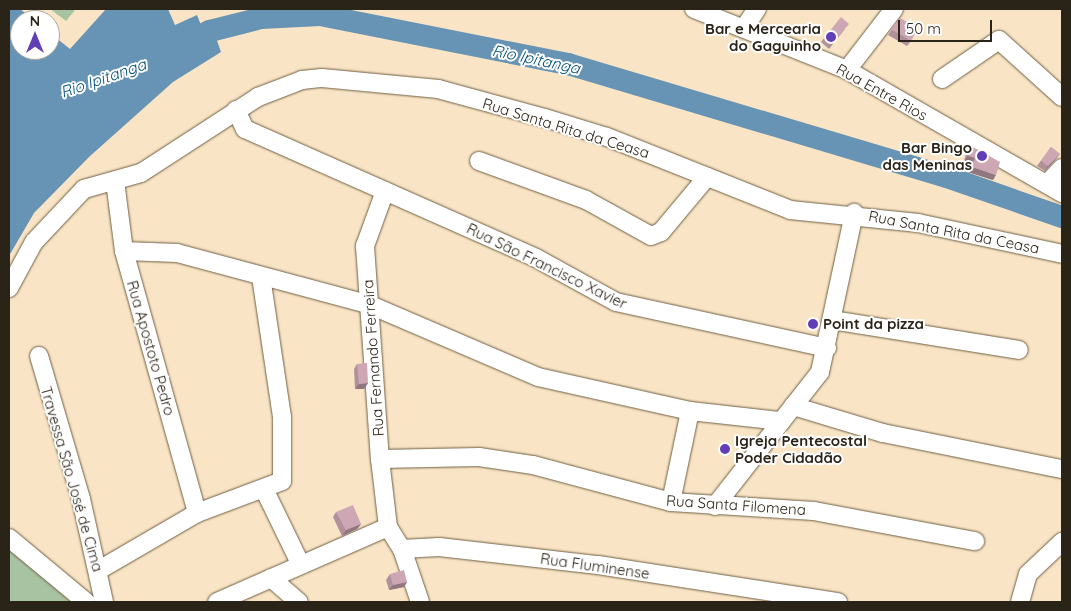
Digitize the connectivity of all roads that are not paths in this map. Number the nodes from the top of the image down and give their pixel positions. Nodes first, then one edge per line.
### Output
1 (694, 9) edge
2 (758, 9) edge
3 (894, 9) edge
4 (744, 28) junction
5 (847, 70) junction
6 (942, 79) dead end
7 (1062, 97) edge
8 (236, 110) junction
9 (479, 161) dead end
10 (1062, 168) edge
11 (707, 177) junction
12 (115, 181) junction
13 (1055, 188) edge
14 (385, 191) junction
15 (854, 213) junction
16 (124, 251) junction
17 (1062, 254) edge
18 (261, 277) junction
19 (9, 288) edge
20 (368, 304) junction
21 (832, 320) junction
22 (827, 348) junction
23 (1019, 350) dead end
24 (39, 356) dead end
25 (793, 406) junction
26 (690, 411) junction
27 (781, 421) junction
28 (380, 459) junction
29 (1062, 468) edge
30 (265, 491) junction
31 (672, 502) junction
32 (715, 506) junction
33 (197, 513) junction
34 (388, 527) junction
35 (9, 538) edge
36 (975, 541) dead end
37 (1062, 542) edge
38 (402, 549) junction
39 (301, 565) junction
40 (99, 570) junction
41 (271, 578) junction
42 (785, 599) edge
43 (86, 602) edge
44 (104, 602) edge
45 (217, 602) edge
46 (298, 602) edge
47 (420, 602) edge
48 (838, 602) edge
49 (1020, 602) edge

1 - 4 street, Rua Entre Rios
2 - 4 street
3 - 5 street
4 - 5 street, Rua Entre Rios
5 - 13 street, Rua Entre Rios
6 - 7 street
8 - 11 street, Rua Santa Rita da Ceasa
8 - 12 street, Rua Santa Rita da Ceasa
8 - 14 street, Rua São Francisco Xavier
9 - 11 street
10 - 13 street
11 - 15 street, Rua Santa Rita da Ceasa
12 - 16 street, Rua Apostoto Pedro
12 - 19 street, Rua Santa Rita da Ceasa
14 - 20 street, Rua Fernando Ferreira
14 - 22 street, Rua São Francisco Xavier
15 - 17 street, Rua Santa Rita da Ceasa
15 - 21 street
16 - 18 street
16 - 33 street, Rua Apostoto Pedro
18 - 20 street
18 - 30 street
20 - 26 street
20 - 28 street, Rua Fernando Ferreira
21 - 22 street
21 - 23 street
22 - 25 street
24 - 40 street, Travessa São José de Cima
25 - 27 street
25 - 29 street
26 - 27 street
26 - 31 street
27 - 32 street
28 - 31 street, Rua Santa Filomena
28 - 34 street, Rua Fernando Ferreira
30 - 33 street
30 - 39 street
31 - 32 street, Rua Santa Filomena
32 - 36 street, Rua Santa Filomena
33 - 40 street
34 - 38 street
34 - 39 street
35 - 43 street
37 - 49 street
38 - 42 street, Rua Fluminense
38 - 47 street
39 - 41 street
40 - 44 street, Travessa São José de Cima
41 - 45 street
41 - 46 street
42 - 48 street, Rua Fluminense

